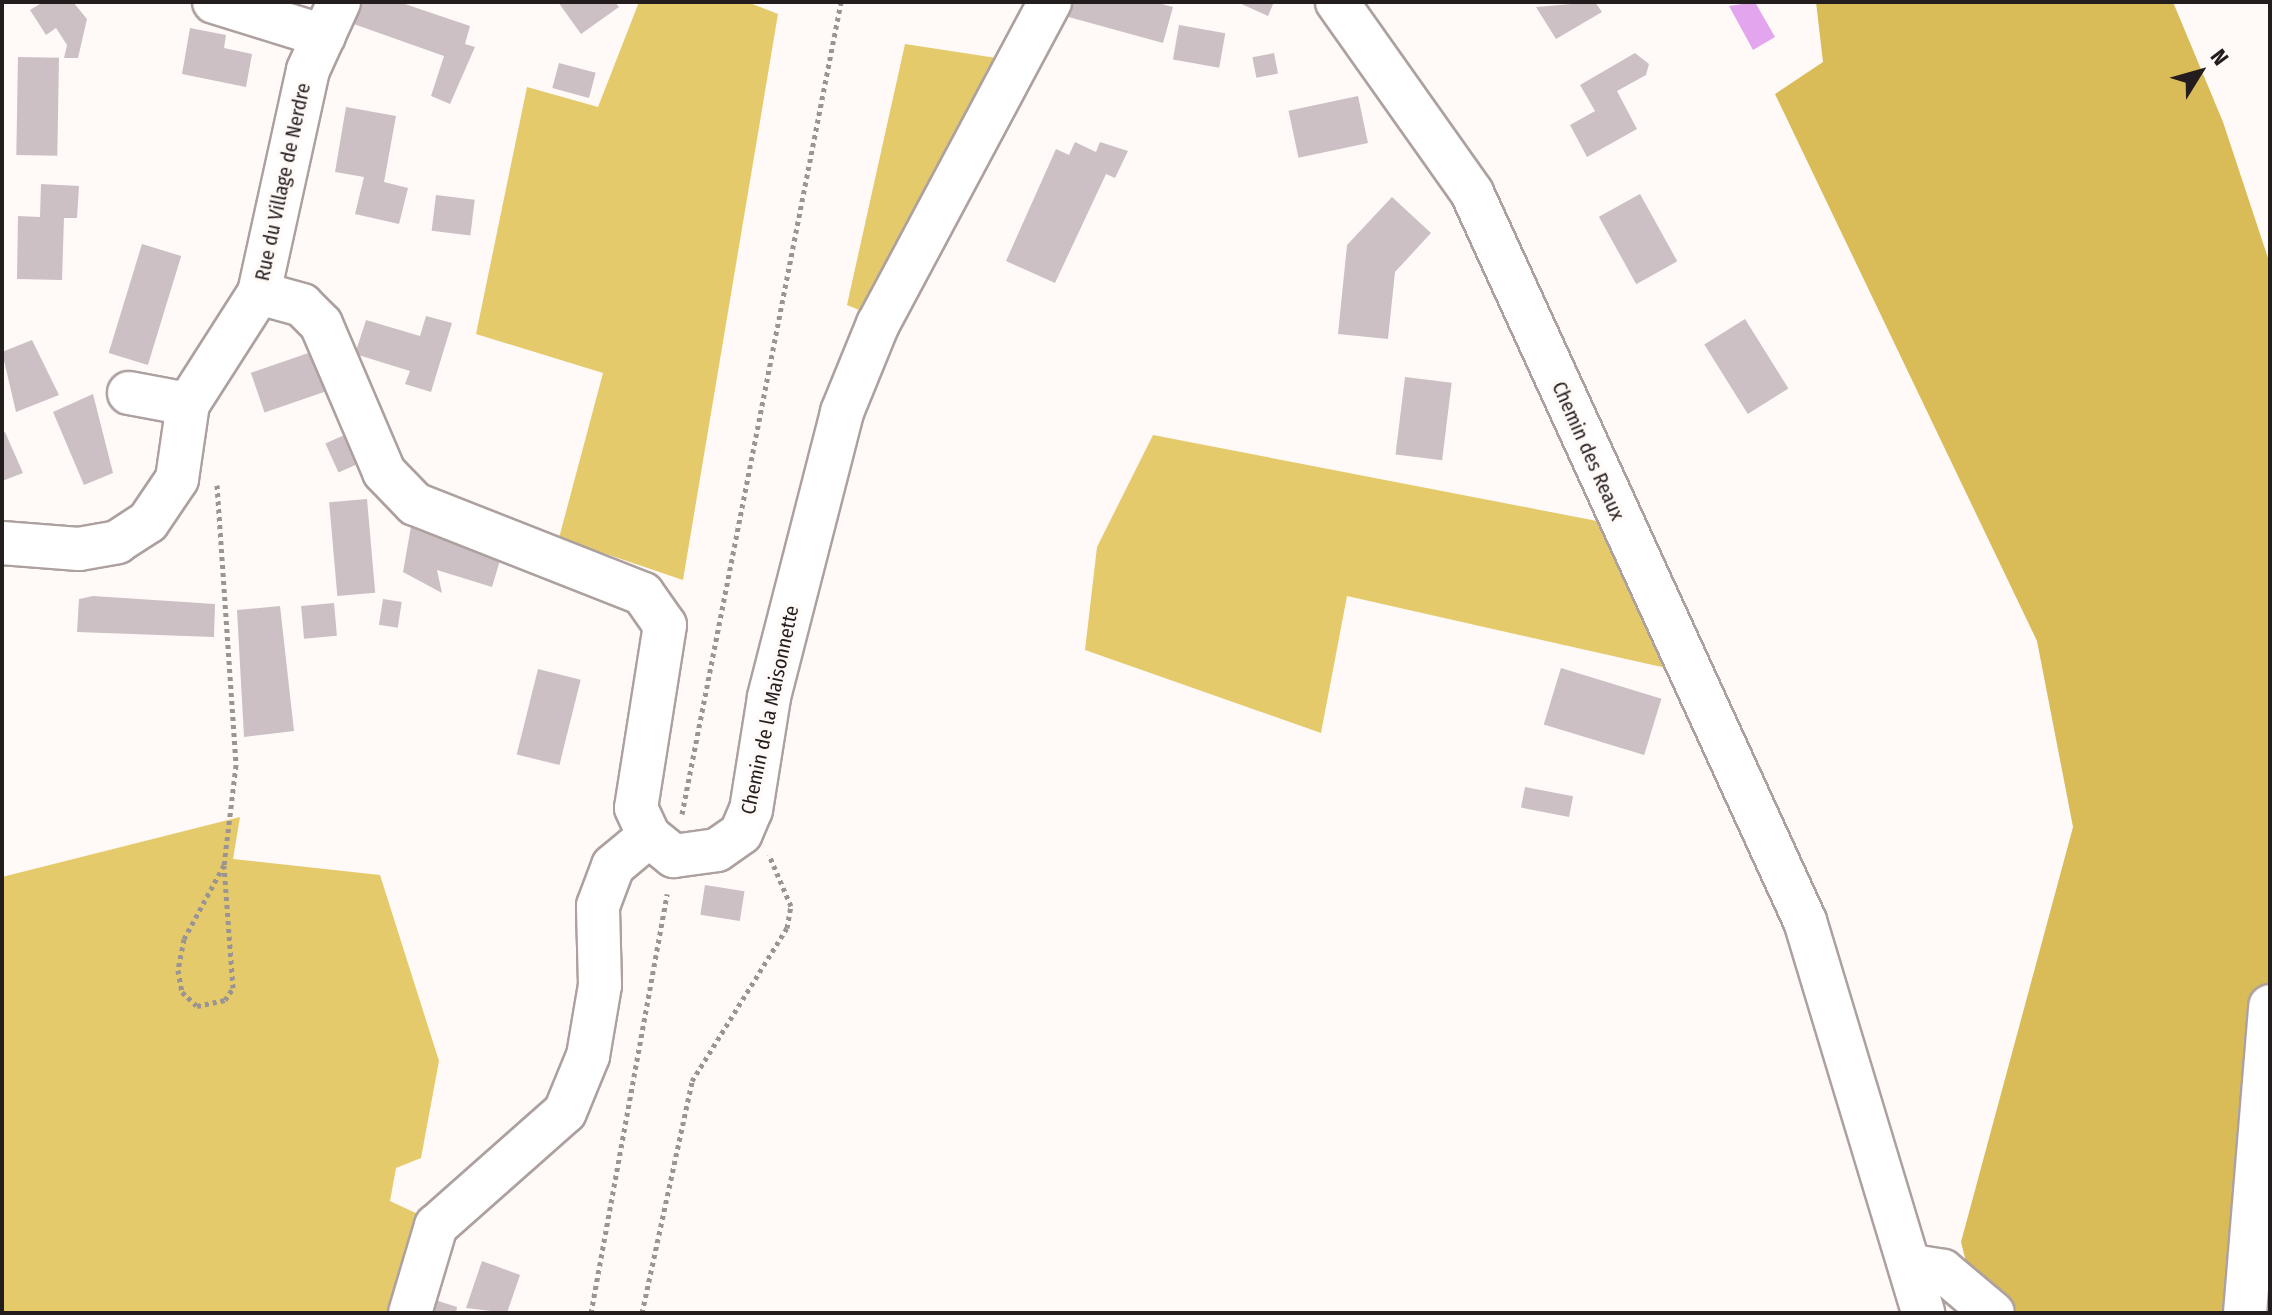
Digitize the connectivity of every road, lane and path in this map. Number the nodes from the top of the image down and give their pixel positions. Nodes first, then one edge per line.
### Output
1 (214, 2) edge
2 (841, 2) edge
3 (1050, 2) edge
4 (1337, 2) edge
5 (332, 19) edge
6 (259, 293) junction
7 (129, 393) dead end
8 (188, 404) junction
9 (216, 470) dead end
10 (2, 543) edge
11 (746, 821) junction
12 (661, 846) junction
13 (224, 865) junction
14 (2270, 1006) edge
15 (1913, 1266) junction
16 (410, 1313) edge
17 (591, 1313) edge
18 (642, 1313) edge
19 (1923, 1313) edge
20 (1993, 1313) edge
21 (2245, 1313) edge

1 - 5 street
2 - 12 path
3 - 11 street, Chemin de la Maisonnette
4 - 15 street, Chemin des Reaux
5 - 6 street, Rue du Village de Nerdre
6 - 8 street, Rue du Village de Nerdre
6 - 12 street
7 - 8 street
8 - 10 street, Rue du Village de Nerdre
9 - 13 path
11 - 12 street, Chemin de la Maisonnette
11 - 18 path
12 - 16 street
12 - 17 path
13 - 13 path
14 - 21 street
15 - 19 street, Chemin des Reaux
15 - 20 street

